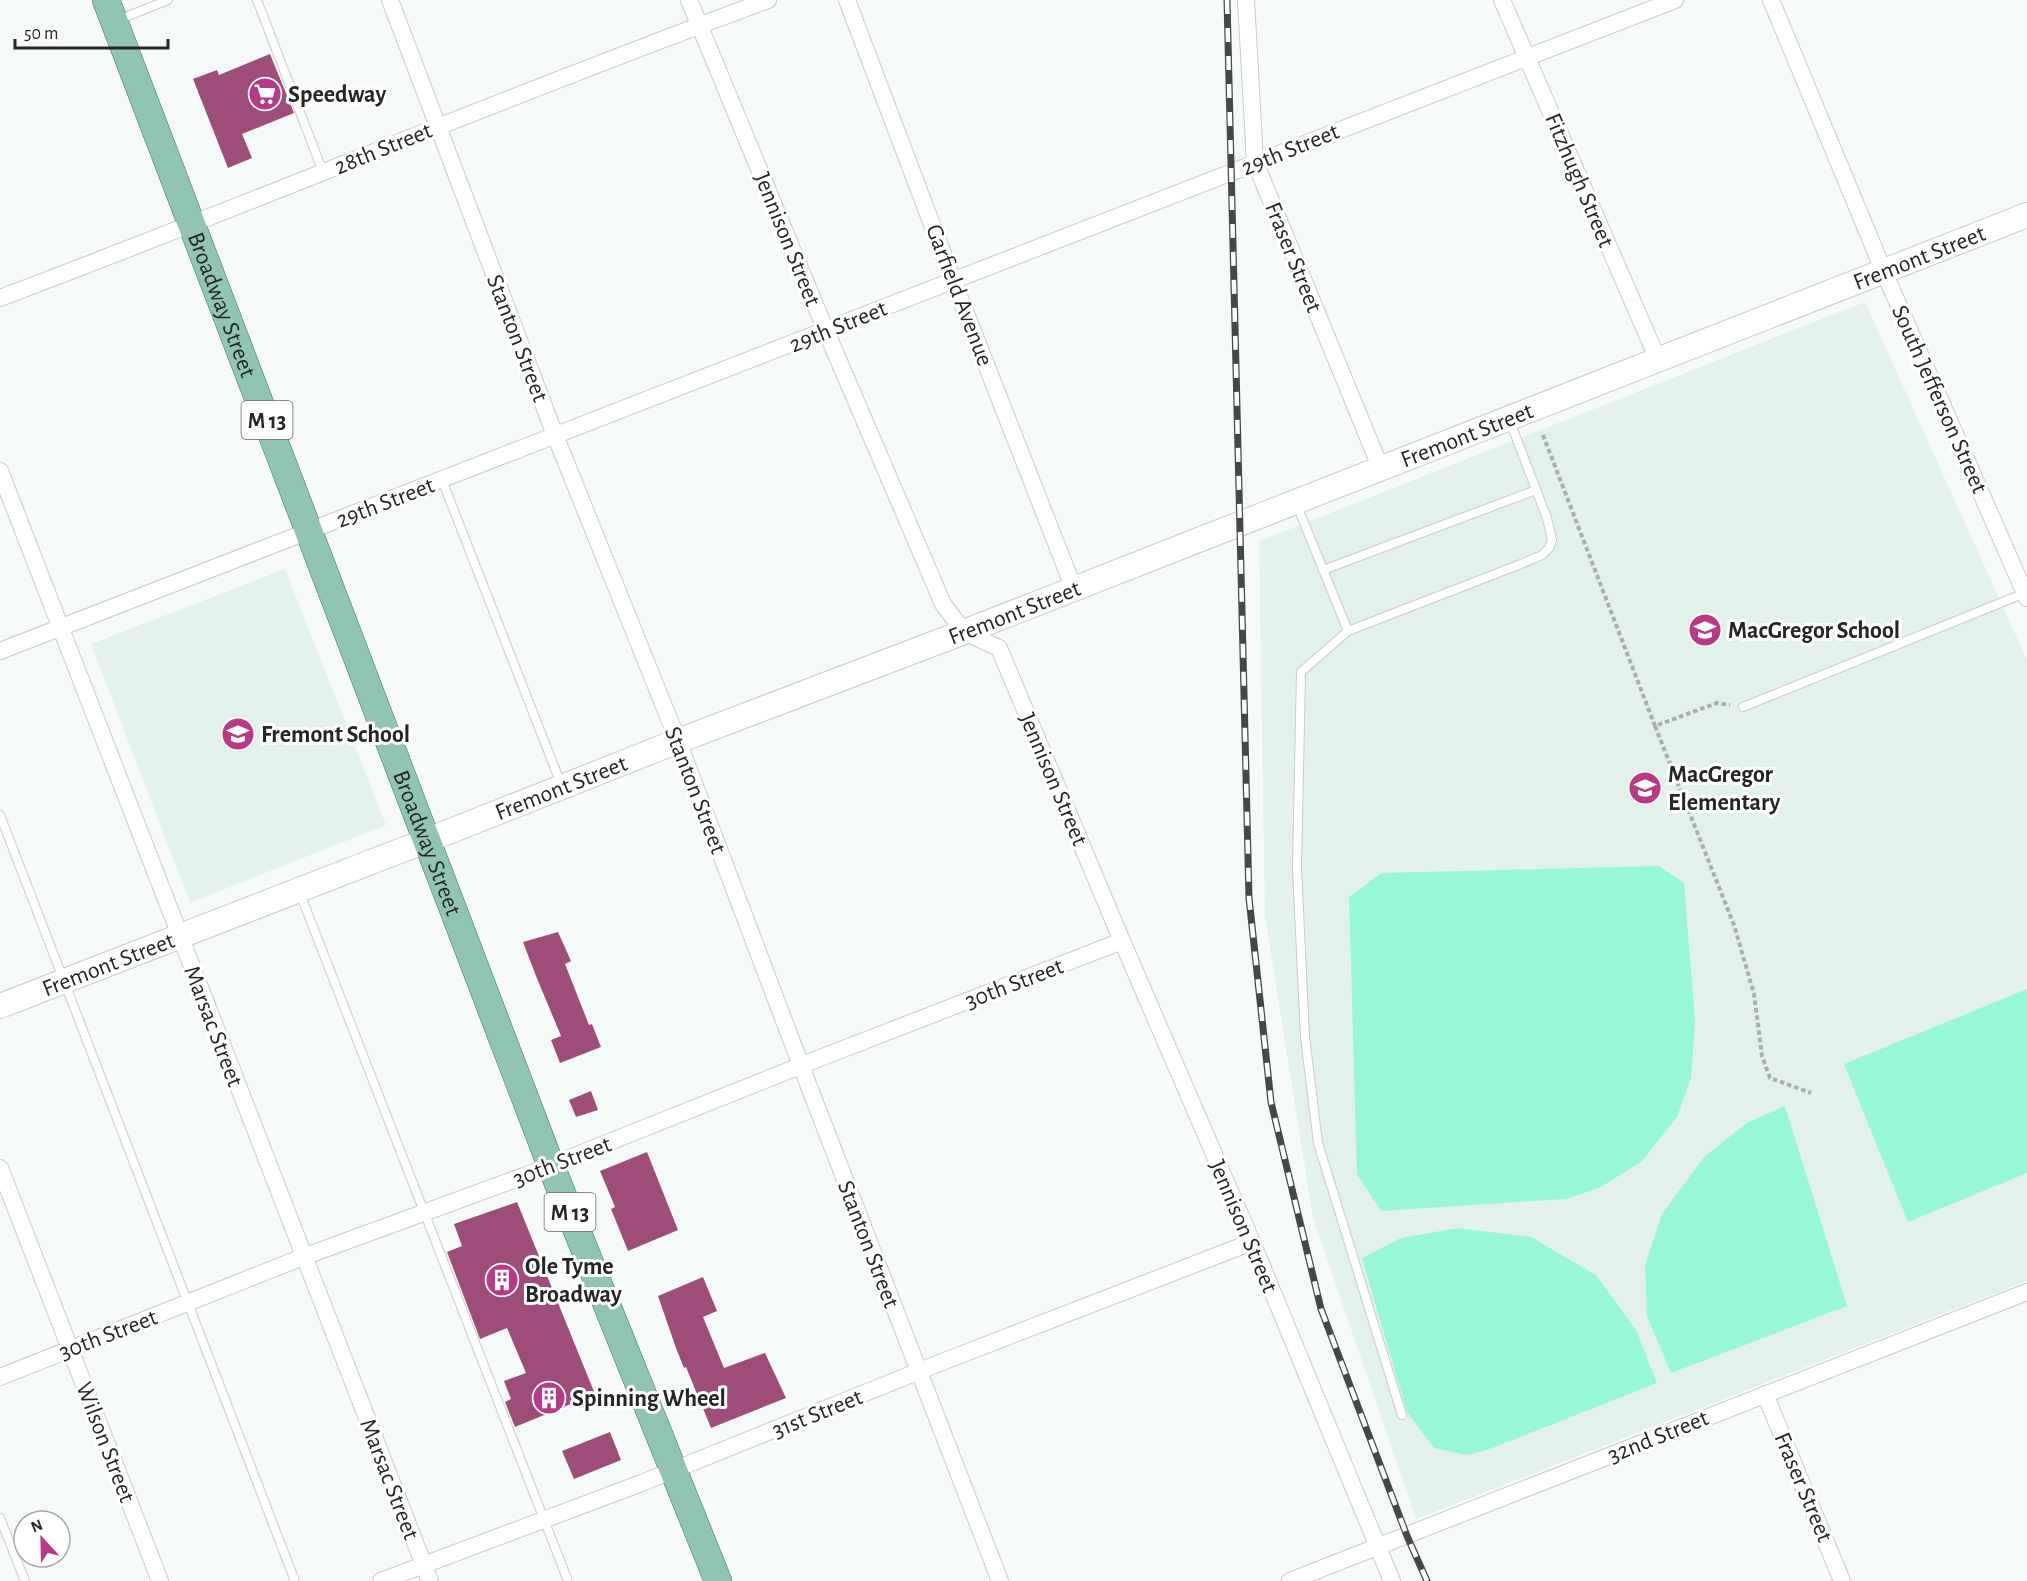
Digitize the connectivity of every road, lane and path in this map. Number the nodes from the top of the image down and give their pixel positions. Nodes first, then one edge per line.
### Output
1 (168, 0) edge
2 (257, 0) edge
3 (390, 0) edge
4 (689, 0) edge
5 (768, 0) edge
6 (847, 0) edge
7 (1246, 0) edge
8 (1502, 0) edge
9 (1675, 0) edge
10 (1771, 0) edge
11 (110, 10) edge
12 (700, 25) junction
13 (1526, 57) junction
14 (439, 125) junction
15 (1256, 162) junction
16 (323, 172) junction
17 (2027, 215) edge
18 (193, 225) junction
19 (1884, 272) junction
20 (953, 280) junction
21 (0, 298) edge
22 (826, 331) junction
23 (1658, 360) junction
24 (1509, 419) junction
25 (555, 435) junction
26 (1543, 435) dead end
27 (1381, 469) junction
28 (0, 471) edge
29 (442, 480) junction
30 (1536, 490) junction
31 (1296, 502) junction
32 (308, 531) junction
33 (1323, 570) junction
34 (1074, 589) junction
35 (2026, 594) edge
36 (61, 626) junction
37 (1348, 631) junction
38 (964, 632) junction
39 (0, 651) edge
40 (1743, 707) joint
41 (1655, 726) junction
42 (678, 741) junction
43 (562, 787) junction
44 (0, 815) edge
45 (428, 840) junction
46 (298, 891) junction
47 (180, 936) junction
48 (1122, 941) junction
49 (64, 981) junction
50 (0, 1006) edge
51 (801, 1066) junction
52 (1810, 1093) dead end
53 (551, 1166) junction
54 (0, 1168) edge
55 (423, 1213) junction
56 (1252, 1242) junction
57 (303, 1257) junction
58 (2027, 1292) edge
59 (188, 1303) junction
60 (70, 1349) junction
61 (919, 1372) junction
62 (0, 1377) edge
63 (1765, 1394) junction
64 (1402, 1415) dead end
65 (674, 1470) junction
66 (0, 1518) edge
67 (544, 1518) junction
68 (1378, 1547) junction
69 (424, 1565) junction
70 (25, 1581) edge
71 (160, 1581) edge
72 (295, 1581) edge
73 (381, 1581) edge
74 (430, 1581) edge
75 (568, 1581) edge
76 (718, 1581) edge
77 (1000, 1581) edge
78 (1290, 1581) edge
79 (1392, 1581) edge
80 (1842, 1581) edge

1 - 11 lane
2 - 16 lane
3 - 14 street, Stanton Street
4 - 12 street, Jennison Street
5 - 12 street, 28th Street
6 - 20 street, Garfield Avenue
7 - 15 street, Fraser Street
8 - 13 street, Fitzhugh Street
9 - 13 street, 29th Street
10 - 19 street, South Jefferson Street
11 - 18 main road, Broadway Street / M 13
12 - 14 street, 28th Street
12 - 22 street, Jennison Street
13 - 15 street, 29th Street
13 - 23 street, Fitzhugh Street
14 - 16 street, 28th Street
14 - 25 street, Stanton Street
15 - 20 street, 29th Street
15 - 27 street, Fraser Street
16 - 18 street, 28th Street
17 - 19 street, Fremont Street
18 - 21 street, 28th Street
18 - 32 main road, Broadway Street / M 13
19 - 23 street, Fremont Street
19 - 35 street, South Jefferson Street
20 - 22 street, 29th Street
20 - 34 street, Garfield Avenue
22 - 25 street, 29th Street
22 - 38 street, Jennison Street
23 - 24 street, Fremont Street
24 - 27 street, Fremont Street
24 - 30 lane
25 - 29 street, 29th Street
25 - 42 street, Stanton Street
26 - 41 path
27 - 31 street, Fremont Street
28 - 36 street, Marsac Street
29 - 32 street, 29th Street
29 - 43 lane
30 - 33 lane
30 - 37 lane
31 - 33 lane
31 - 34 street, Fremont Street
32 - 36 street, 29th Street
32 - 45 main road, Broadway Street / M 13
33 - 37 lane
34 - 38 street, Fremont Street
35 - 40 lane
36 - 39 street, 29th Street
36 - 47 street, Marsac Street
37 - 64 lane
38 - 42 street, Fremont Street
38 - 48 street, Jennison Street
40 - 41 path
41 - 52 path
42 - 43 street, Fremont Street
42 - 51 street, Stanton Street
43 - 45 street, Fremont Street
44 - 49 lane
45 - 46 street, Fremont Street
45 - 53 main road, Broadway Street / M 13
46 - 47 street, Fremont Street
46 - 55 lane
47 - 49 street, Fremont Street
47 - 57 street, Marsac Street
48 - 51 street, 30th Street
48 - 56 street, Jennison Street
49 - 50 street, Fremont Street
49 - 59 lane
51 - 53 street, 30th Street
51 - 61 street, Stanton Street
53 - 55 street, 30th Street
53 - 65 main road, Broadway Street / M 13
54 - 60 street, Wilson Street
55 - 57 street, 30th Street
55 - 67 lane
56 - 61 street, 31st Street
56 - 68 street, Jennison Street
57 - 59 street, 30th Street
57 - 69 street, Marsac Street
58 - 63 street, 32nd Street
59 - 60 street, 30th Street
59 - 72 lane
60 - 62 street, 30th Street
60 - 71 street, Wilson Street
61 - 65 street, 31st Street
61 - 77 street, Stanton Street
63 - 68 street, 32nd Street
63 - 80 street, Fraser Street
65 - 67 street, 31st Street
65 - 76 main road, Broadway Street / M 13
66 - 70 lane
67 - 69 street, 31st Street
67 - 75 lane
68 - 78 street, 32nd Street
68 - 79 street, Jennison Street
69 - 73 street, 31st Street
69 - 74 street, Marsac Street

